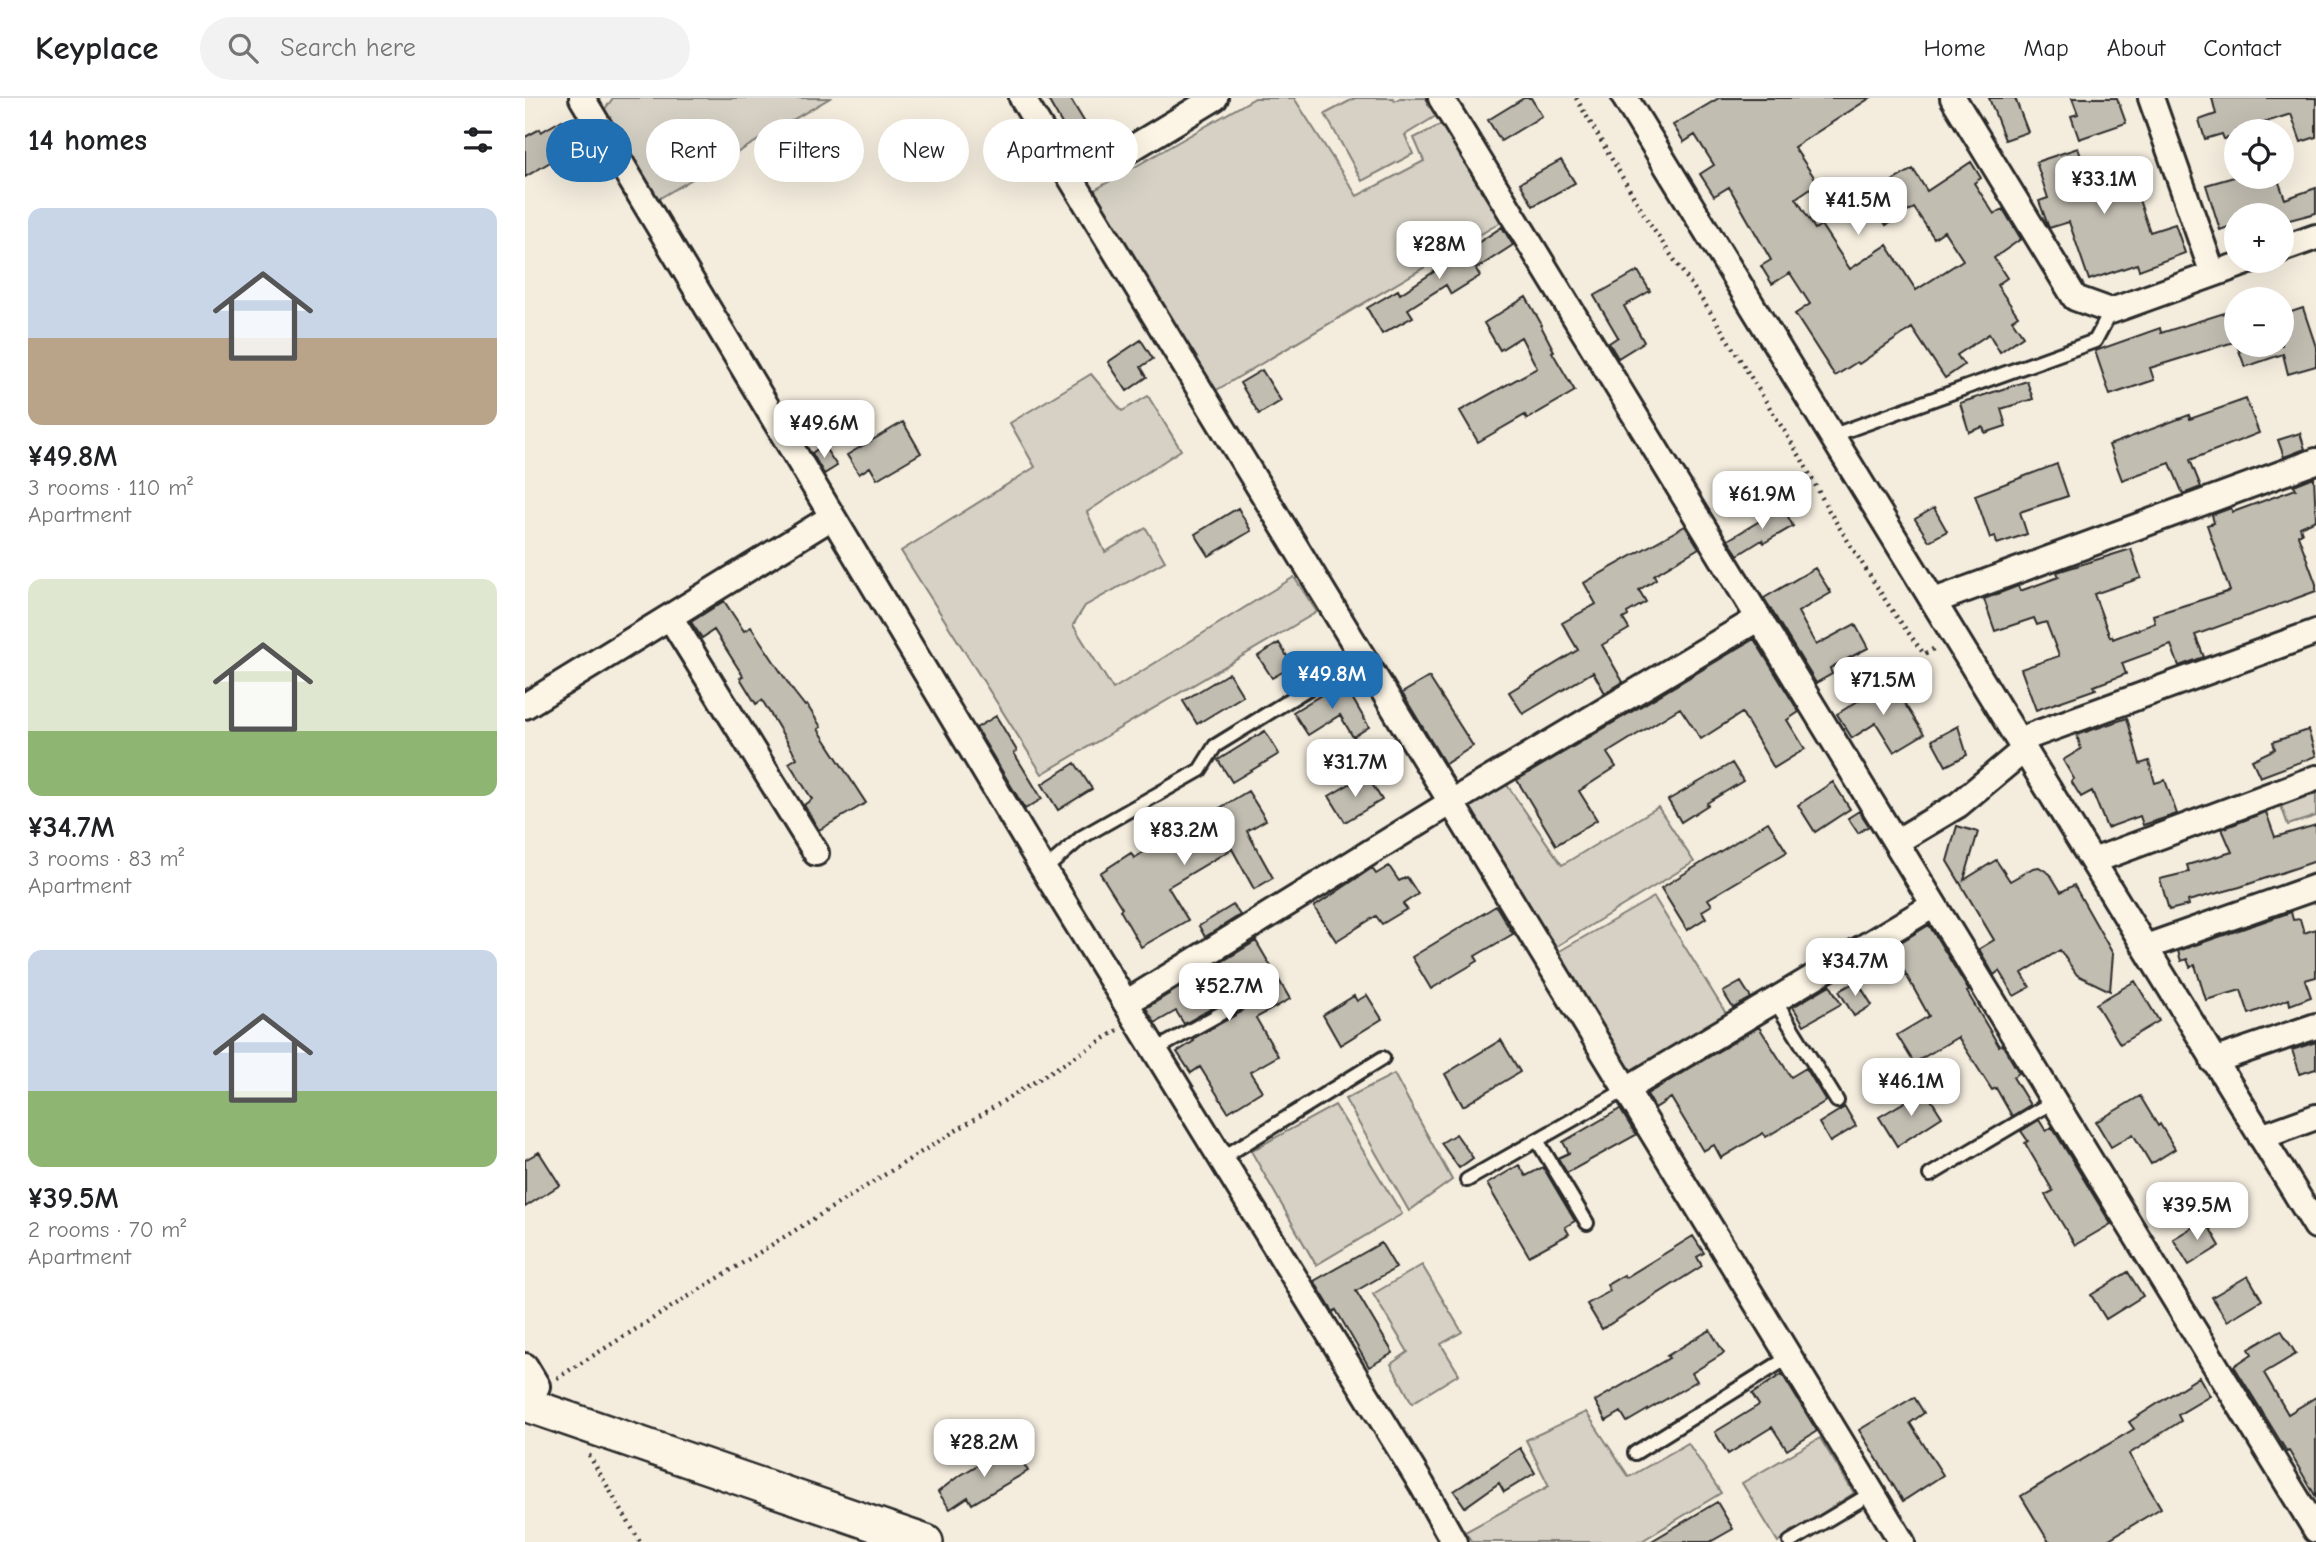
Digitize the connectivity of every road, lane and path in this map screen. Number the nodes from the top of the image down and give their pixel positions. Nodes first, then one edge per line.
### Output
1 (582, 98) edge
2 (1022, 98) edge
3 (1215, 98) edge
4 (1441, 98) edge
5 (1576, 98) edge
6 (1625, 98) edge
7 (1953, 98) edge
8 (2151, 98) edge
9 (1138, 145) edge
10 (2316, 237) edge
11 (2294, 245) edge
12 (2224, 270) edge
13 (2213, 274) junction
14 (2111, 311) junction
15 (1831, 436) junction
16 (2316, 461) edge
17 (832, 517) junction
18 (1934, 601) junction
19 (670, 617) junction
20 (1759, 618) junction
21 (2316, 632) edge
22 (1956, 636) junction
23 (1361, 656) junction
24 (525, 706) edge
25 (2022, 744) junction
26 (2316, 778) edge
27 (1450, 803) junction
28 (1896, 842) junction
29 (816, 853) dead end
30 (2093, 861) junction
31 (1044, 870) junction
32 (2316, 887) edge
33 (1934, 905) junction
34 (2145, 947) junction
35 (1775, 1001) junction
36 (1236, 1005) dead end
37 (1131, 1011) junction
38 (2316, 1026) edge
39 (1155, 1050) junction
40 (1383, 1058) dead end
41 (2213, 1061) junction
42 (1625, 1090) junction
43 (1837, 1101) dead end
44 (2054, 1101) junction
45 (2316, 1117) edge
46 (2261, 1137) junction
47 (1538, 1140) junction
48 (1222, 1158) junction
49 (1930, 1175) dead end
50 (1467, 1180) dead end
51 (1587, 1223) dead end
52 (2316, 1226) edge
53 (1789, 1357) junction
54 (529, 1390) edge
55 (573, 1422) junction
56 (1635, 1454) dead end
57 (1872, 1493) junction
58 (2316, 1530) edge
59 (640, 1542) edge
60 (926, 1542) edge
61 (1454, 1542) edge
62 (1790, 1542) edge
63 (1902, 1542) edge

1 - 17 street
2 - 23 street
3 - 9 street
4 - 20 street
5 - 22 path
6 - 15 street
7 - 14 street
8 - 13 street
10 - 11 street
12 - 13 street
13 - 14 street
14 - 15 lane
15 - 18 street
16 - 18 street
17 - 19 street
17 - 31 street
18 - 22 street
19 - 24 street
19 - 29 street
20 - 27 street
20 - 28 street
21 - 25 street
22 - 25 street
23 - 27 street
23 - 31 lane
25 - 28 street
25 - 30 street
26 - 30 street
27 - 37 street
27 - 42 street
28 - 33 street
30 - 34 street
31 - 37 street
32 - 34 street
33 - 35 street
33 - 44 street
34 - 41 street
35 - 42 street
35 - 43 lane
36 - 39 lane
37 - 39 street
37 - 54 path
38 - 41 street
39 - 48 street
40 - 48 lane
41 - 46 street
42 - 47 lane
42 - 53 street
44 - 49 lane
44 - 58 street
45 - 46 street
46 - 52 street
47 - 50 lane
47 - 51 lane
48 - 61 street
53 - 56 lane
53 - 57 street
54 - 55 street
55 - 59 path
55 - 60 street
57 - 62 lane
57 - 63 street

